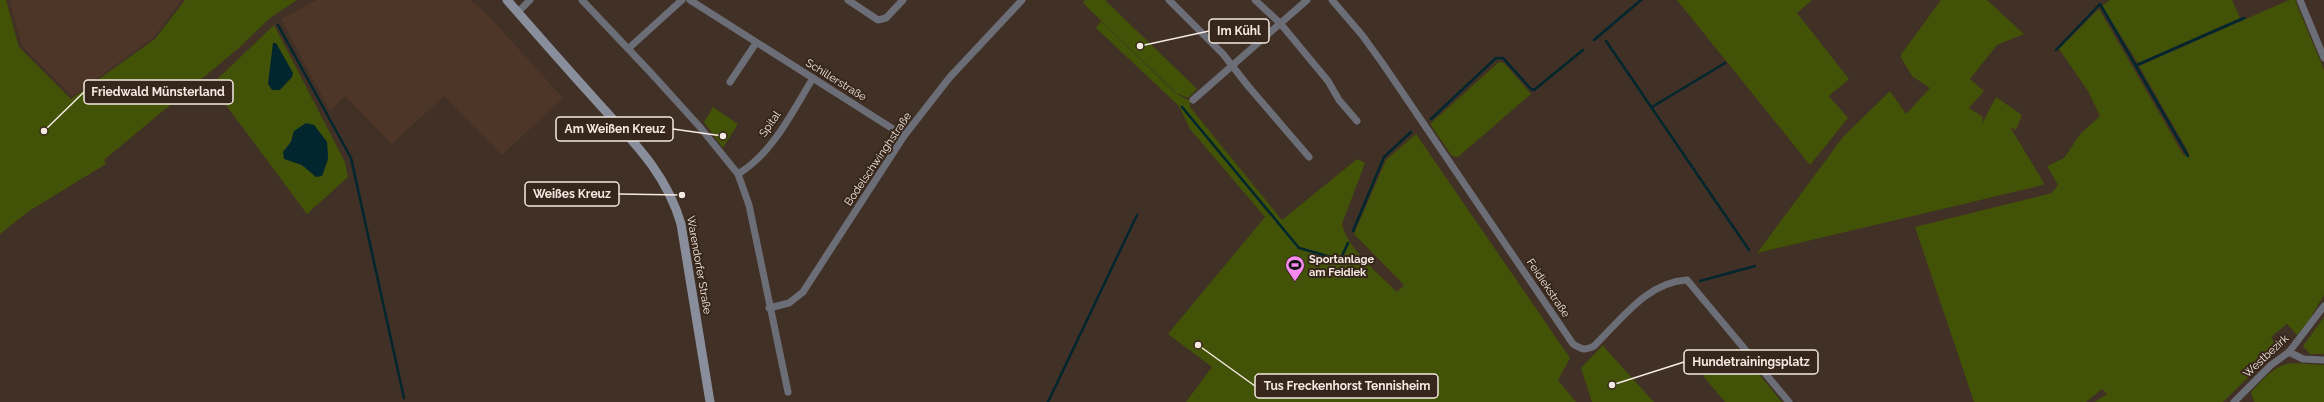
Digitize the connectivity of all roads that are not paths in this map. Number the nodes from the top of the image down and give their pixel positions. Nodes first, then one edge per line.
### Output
1 (507, 0) edge
2 (530, 0) edge
3 (582, 0) edge
4 (682, 0) edge
5 (690, 0) edge
6 (848, 0) edge
7 (903, 0) edge
8 (1022, 0) edge
9 (1169, 0) edge
10 (1255, 0) edge
11 (1307, 0) edge
12 (1332, 0) edge
13 (2300, 0) edge
14 (518, 12) junction
15 (1280, 23) junction
16 (756, 43) junction
17 (629, 48) junction
18 (2324, 58) edge
19 (1232, 65) junction
20 (813, 78) junction
21 (730, 82) dead end
22 (1193, 100) dead end
23 (1356, 121) dead end
24 (904, 136) junction
25 (1309, 157) dead end
26 (738, 174) junction
27 (2324, 306) edge
28 (769, 308) junction
29 (2289, 352) junction
30 (2324, 360) edge
31 (788, 392) dead end
32 (710, 402) edge
33 (1789, 402) edge
34 (2234, 402) edge

1 - 14 main road, Warendorfer Straße
2 - 14 street
3 - 17 street
4 - 17 street
5 - 16 street, Schillerstraße
6 - 7 street
8 - 24 street, Bodelschwinghstraße
9 - 19 street
10 - 15 street
11 - 15 street
12 - 33 street, Feidiekstraße
13 - 18 street
14 - 32 main road, Warendorfer Straße
15 - 19 street
15 - 23 street
16 - 20 street, Schillerstraße
16 - 21 street
17 - 26 street
19 - 22 street
19 - 25 street
20 - 24 street, Schillerstraße
20 - 26 street, Spital
24 - 28 street, Bodelschwinghstraße
26 - 28 street
27 - 29 street, Westbezirk
28 - 31 street
29 - 30 street
29 - 34 street, Westbezirk

